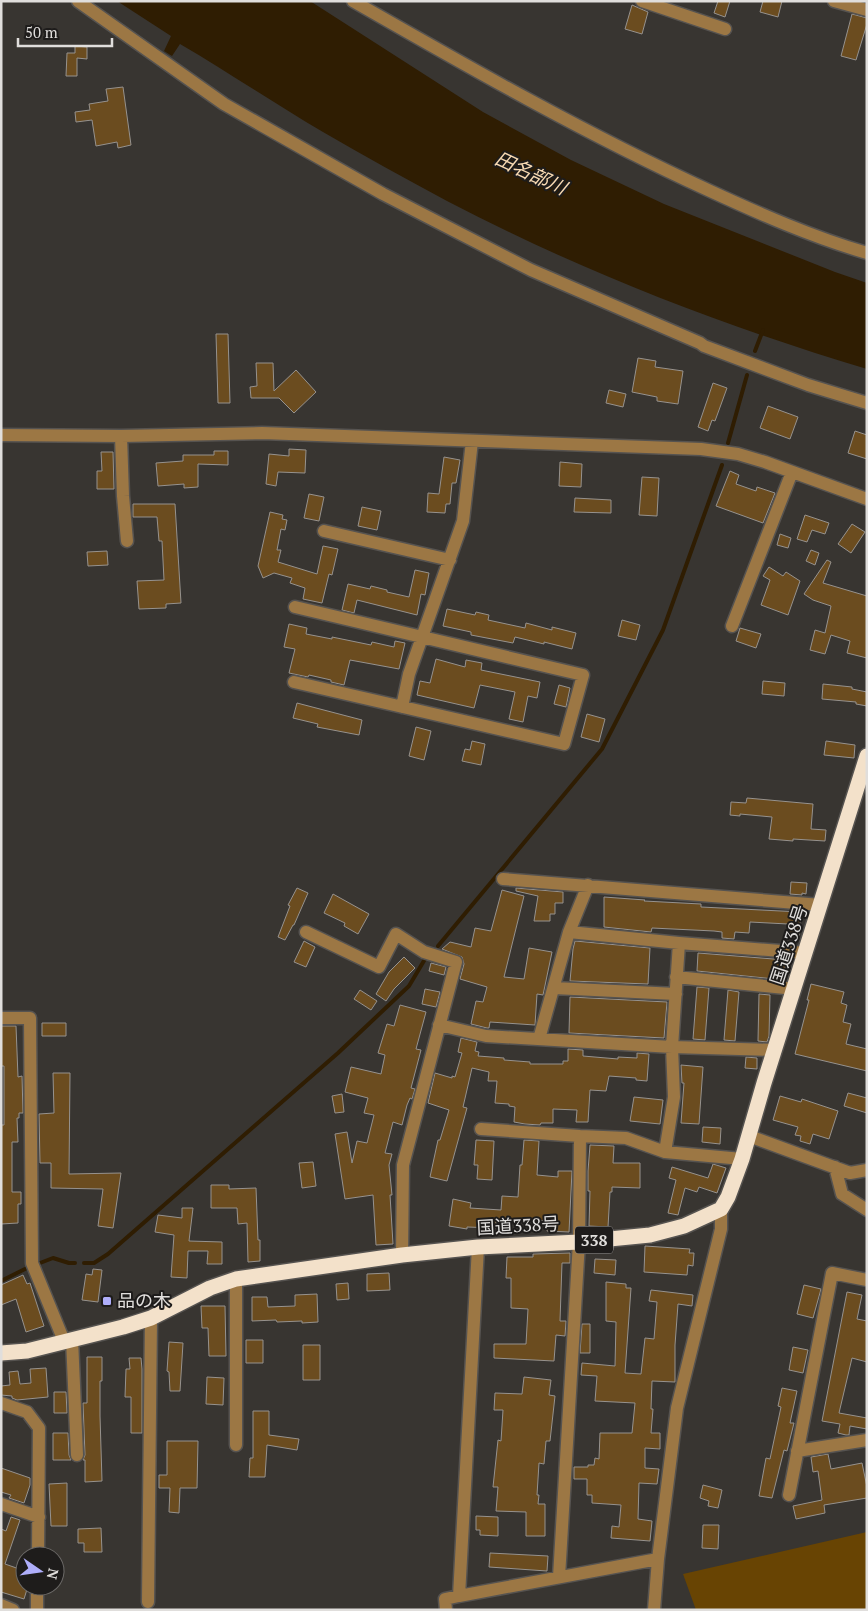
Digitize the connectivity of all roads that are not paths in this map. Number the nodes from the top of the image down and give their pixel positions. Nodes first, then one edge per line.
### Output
1 (78, 1) edge
2 (354, 1) edge
3 (642, 1) edge
4 (834, 1) edge
5 (674, 7) edge
6 (867, 10) edge
7 (725, 29) dead end
8 (867, 253) edge
9 (867, 403) edge
10 (1, 435) edge
11 (121, 436) junction
12 (472, 441) junction
13 (792, 472) junction
14 (867, 499) edge
15 (324, 531) dead end
16 (127, 540) dead end
17 (450, 560) junction
18 (295, 607) dead end
19 (732, 626) dead end
20 (424, 636) junction
21 (294, 682) dead end
22 (402, 707) junction
23 (867, 756) edge
24 (503, 879) dead end
25 (588, 885) junction
26 (821, 905) junction
27 (306, 932) dead end
28 (569, 932) junction
29 (678, 943) junction
30 (806, 953) junction
31 (676, 977) junction
32 (554, 988) junction
33 (795, 989) junction
34 (676, 994) junction
35 (1, 1018) edge
36 (440, 1025) junction
37 (540, 1039) junction
38 (672, 1047) junction
39 (775, 1050) junction
40 (482, 1129) dead end
41 (580, 1136) junction
42 (749, 1136) junction
43 (665, 1152) junction
44 (742, 1159) junction
45 (835, 1167) junction
46 (867, 1170) edge
47 (722, 1209) junction
48 (867, 1210) edge
49 (579, 1242) junction
50 (478, 1247) junction
51 (402, 1255) junction
52 (236, 1279) junction
53 (867, 1280) edge
54 (152, 1318) junction
55 (68, 1340) junction
56 (1, 1354) edge
57 (1, 1403) edge
58 (867, 1440) edge
59 (236, 1445) dead end
60 (797, 1451) junction
61 (77, 1455) dead end
62 (789, 1495) dead end
63 (1, 1504) edge
64 (39, 1517) junction
65 (38, 1546) edge
66 (658, 1559) junction
67 (559, 1577) junction
68 (37, 1596) edge
69 (460, 1596) junction
70 (148, 1602) dead end
71 (1, 1605) edge
72 (13, 1610) edge
73 (37, 1610) edge
74 (446, 1610) edge
75 (654, 1610) edge

1 - 9 street
2 - 8 street
3 - 5 street
4 - 6 street
5 - 7 street
10 - 11 street
11 - 12 street
11 - 16 street
12 - 13 street
12 - 17 street
13 - 14 street
13 - 19 street
15 - 17 street
17 - 20 street
18 - 20 street
20 - 22 street
20 - 22 street
21 - 22 street
23 - 26 highway, 国道338号
24 - 25 street
25 - 26 street
25 - 28 street
26 - 30 highway, 国道338号
27 - 36 street
28 - 29 street
28 - 32 street
29 - 30 street
29 - 31 street
30 - 33 highway, 国道338号
31 - 33 street
31 - 34 street
32 - 34 street
32 - 37 street
33 - 39 highway, 国道338号
34 - 38 street
35 - 55 street
36 - 37 street
36 - 51 street
37 - 38 street
38 - 39 street
38 - 43 street
39 - 42 highway, 国道338号
40 - 41 street
41 - 43 street
41 - 49 street
42 - 44 highway, 国道338号
42 - 45 street
43 - 44 street
44 - 47 highway, 国道338号
45 - 46 street
45 - 48 street
47 - 49 highway, 国道338号 / 338
47 - 66 street
49 - 50 highway, 国道338号 / 338
49 - 67 street
50 - 51 highway, 国道338号 / 338
50 - 69 street
51 - 52 highway, 国道338号 / 338
52 - 54 highway, 国道338号 / 338
52 - 59 street
53 - 60 street
54 - 55 highway, 国道338号 / 338
54 - 70 street
55 - 56 highway, 国道338号 / 338
55 - 61 street
57 - 64 street
58 - 60 street
60 - 62 street
63 - 64 street
64 - 65 street
66 - 67 street
66 - 75 street
67 - 69 street
68 - 73 street
69 - 74 street
71 - 72 street

